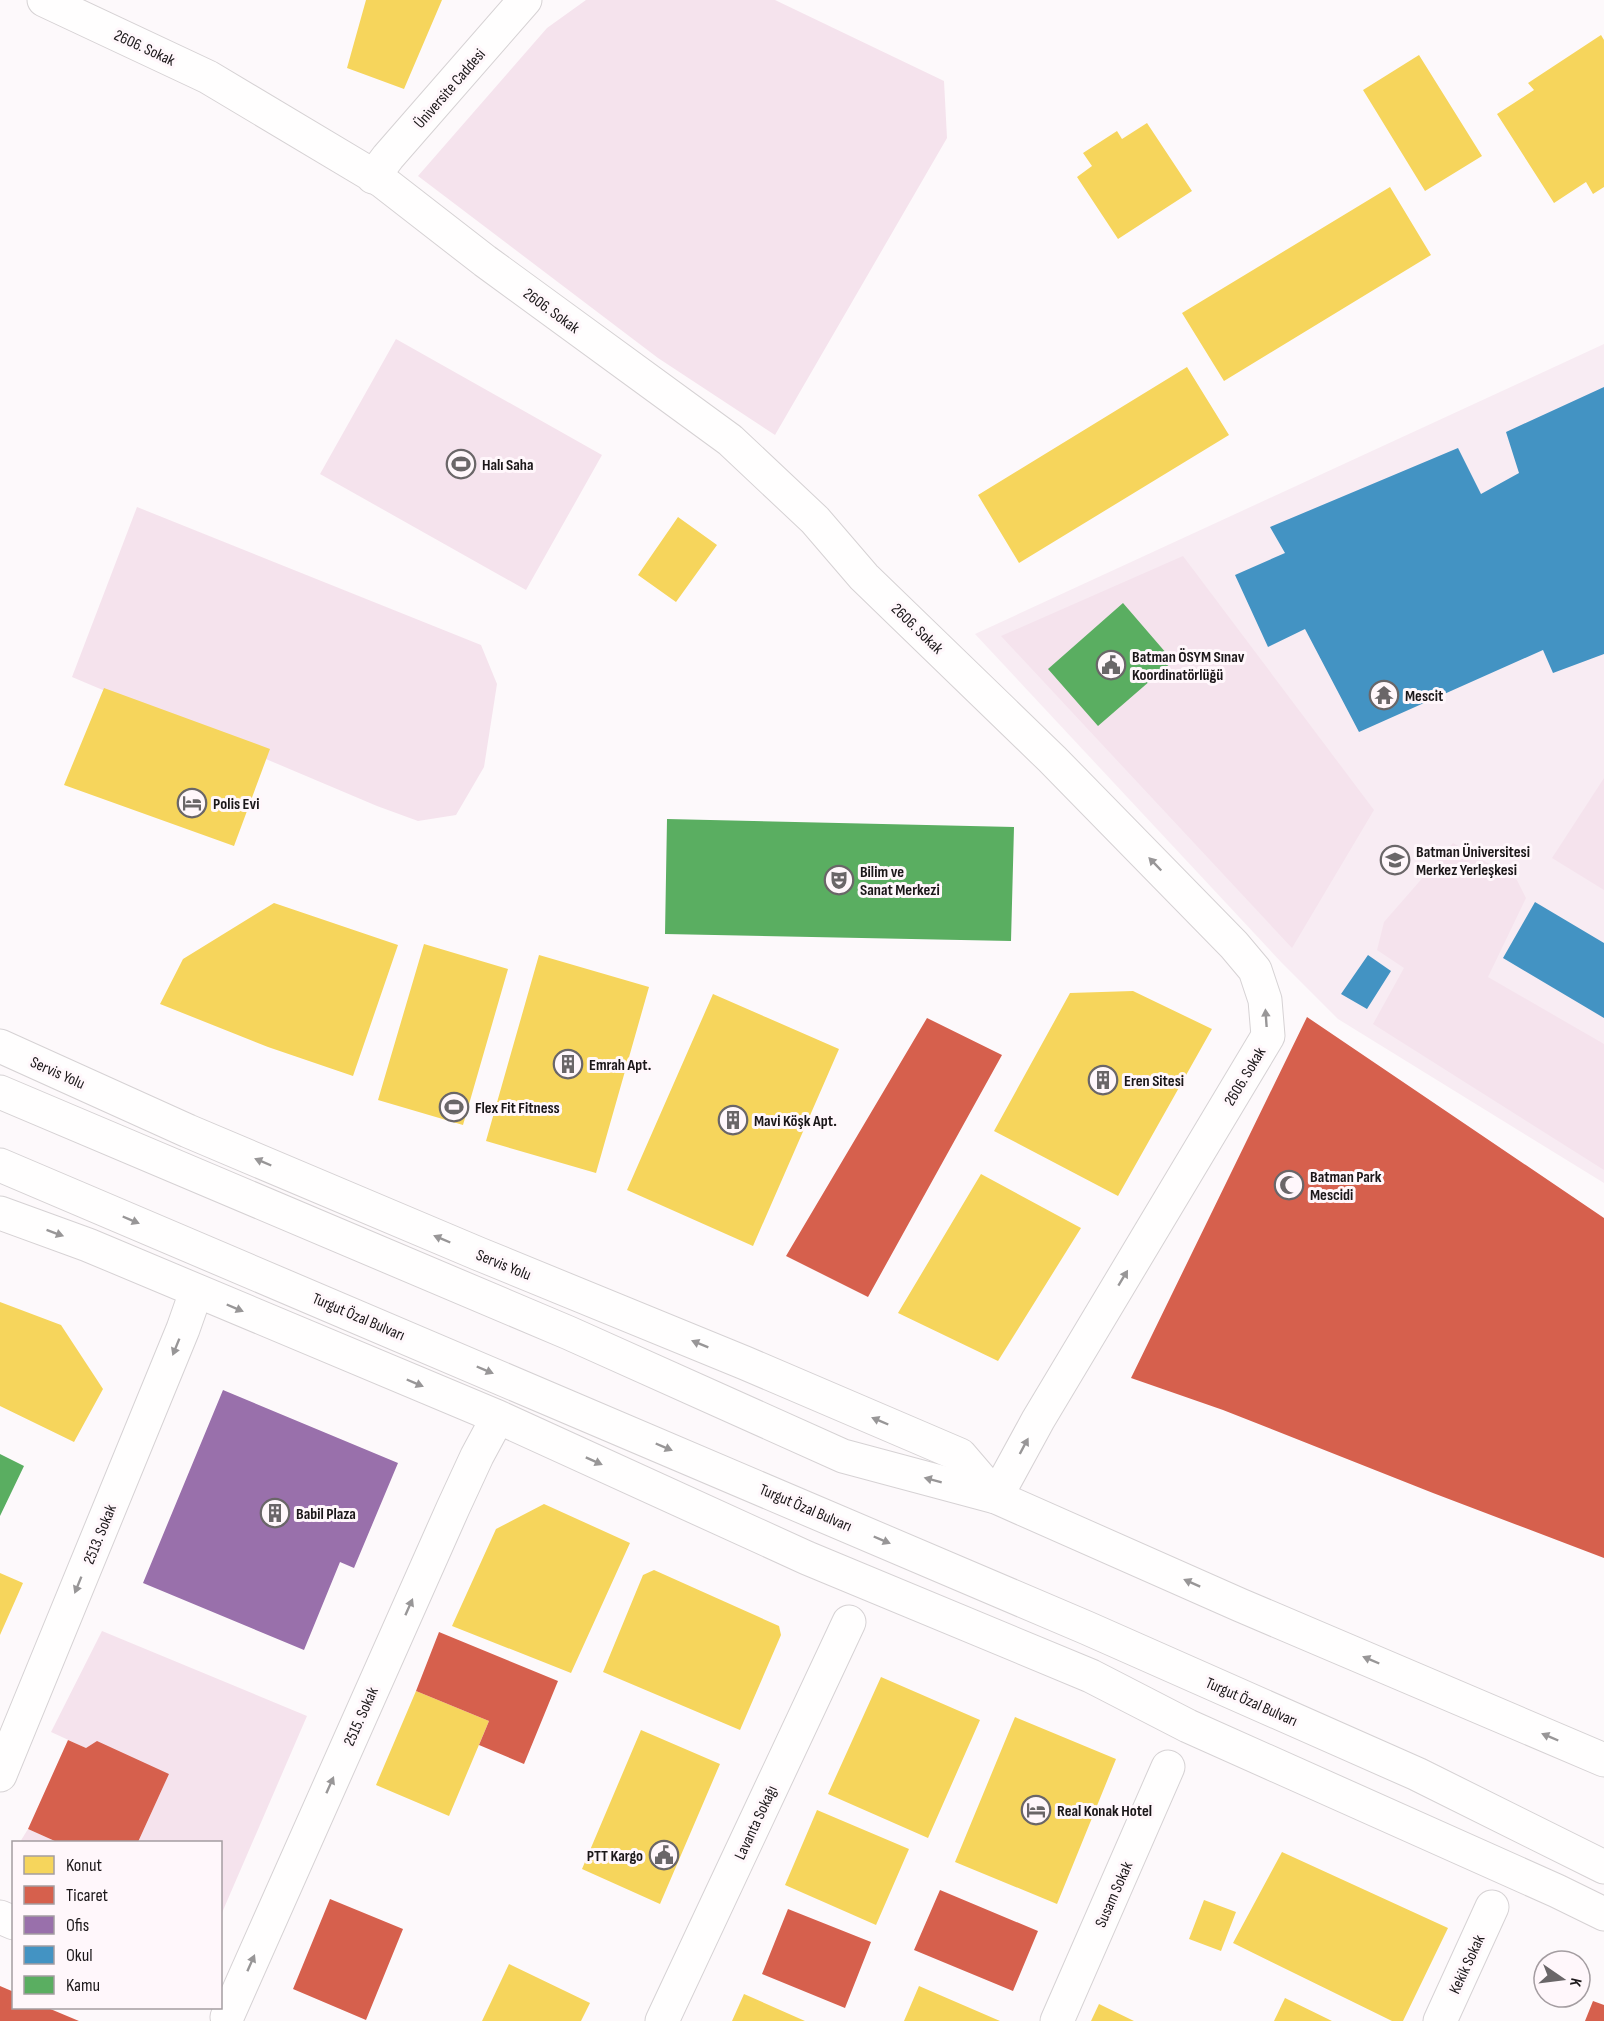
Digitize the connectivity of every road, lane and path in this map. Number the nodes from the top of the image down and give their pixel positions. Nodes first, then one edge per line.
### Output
1 (44, 0) edge
2 (525, 0) edge
3 (373, 177) junction
4 (0, 1046) edge
5 (0, 1092) edge
6 (0, 1165) edge
7 (0, 1213) edge
8 (196, 1292) junction
9 (498, 1418) junction
10 (996, 1497) junction
11 (849, 1622) dead end
12 (1604, 1760) edge
13 (1168, 1767) dead end
14 (0, 1775) edge
15 (1604, 1866) edge
16 (1492, 1907) dead end
17 (1604, 1914) edge
18 (223, 2015) edge
19 (662, 2021) edge
20 (1057, 2021) edge
21 (1440, 2021) edge

1 - 3 street, 2606. Sokak
2 - 3 street, Üniversite Caddesi
10 -> 3 street, 2606. Sokak
10 -> 4 street, Servis Yolu
10 -> 5 street
6 -> 15 street, Turgut Özal Bulvarı
7 -> 8 street
8 -> 9 street
8 -> 14 street, 2513. Sokak
9 -> 17 street
18 -> 9 street, 2515. Sokak
12 -> 10 street
11 - 19 street, Lavanta Sokağı
13 - 20 street, Susam Sokak
16 - 21 street, Kekik Sokak

